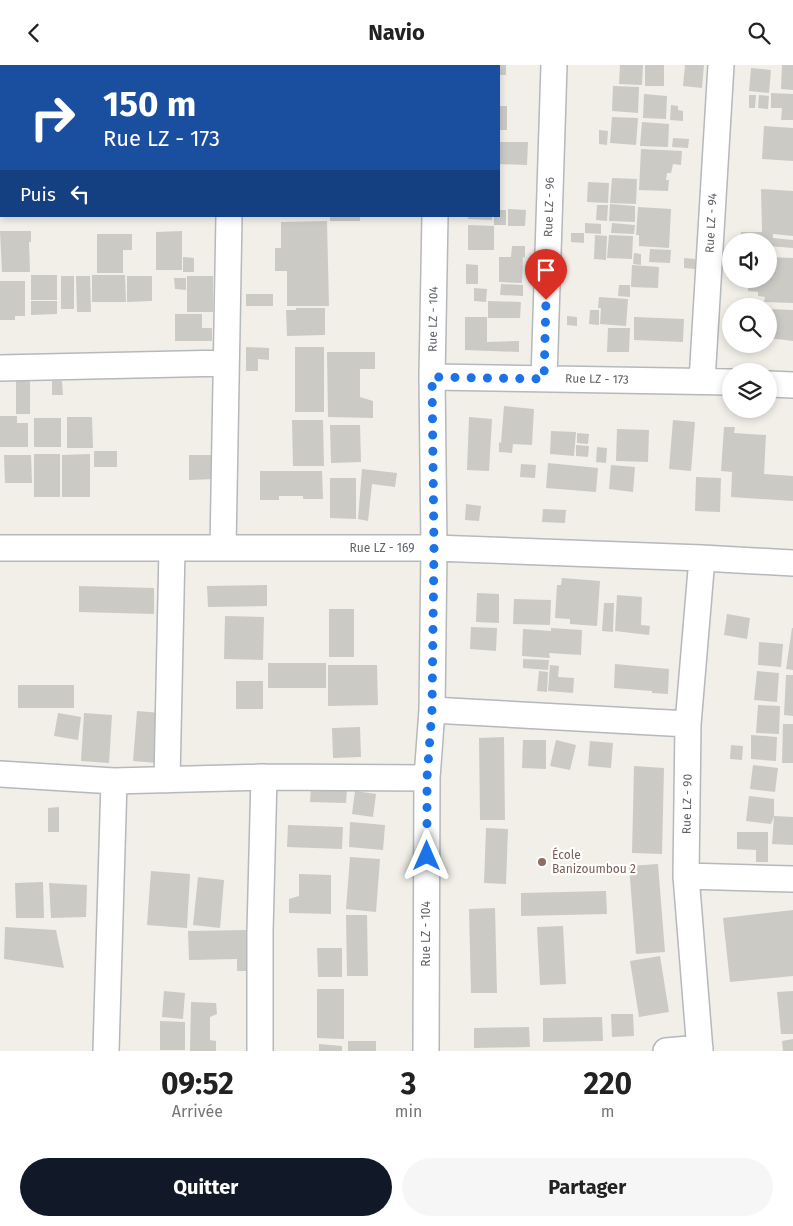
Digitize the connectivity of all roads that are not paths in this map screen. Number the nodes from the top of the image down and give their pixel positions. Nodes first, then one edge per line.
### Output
1 (554, 65) edge
2 (721, 65) edge
3 (228, 217) edge
4 (434, 217) edge
5 (226, 363) junction
6 (0, 367) edge
7 (432, 377) junction
8 (544, 379) junction
9 (702, 381) junction
10 (722, 382) edge
11 (777, 384) edge
12 (793, 385) edge
13 (0, 548) edge
14 (223, 548) junction
15 (434, 548) junction
16 (172, 549) junction
17 (702, 558) junction
18 (793, 563) edge
19 (432, 710) junction
20 (688, 723) junction
21 (0, 774) edge
22 (264, 777) junction
23 (427, 778) junction
24 (167, 780) junction
25 (114, 781) junction
26 (686, 876) junction
27 (793, 879) edge
28 (700, 1049) edge
29 (106, 1051) edge
30 (260, 1051) edge
31 (426, 1051) edge
32 (666, 1051) edge

1 - 8 street, Rue LZ - 96
2 - 9 street, Rue LZ - 94
3 - 5 street
4 - 7 street, Rue LZ - 104
5 - 6 street
5 - 14 street
7 - 8 street, Rue LZ - 173
7 - 15 street, Rue LZ - 104
8 - 9 street, Rue LZ - 173
9 - 10 street, Rue LZ - 173
11 - 12 street
13 - 16 street, Rue LZ - 169
14 - 15 street, Rue LZ - 169
14 - 16 street, Rue LZ - 169
15 - 17 street, Rue LZ - 169
15 - 19 street, Rue LZ - 104
16 - 24 street
17 - 18 street, Rue LZ - 169
17 - 20 street, Rue LZ - 90
19 - 20 street
19 - 23 street, Rue LZ - 104
20 - 26 street, Rue LZ - 90
21 - 25 street
22 - 23 street
22 - 24 street
22 - 30 street
23 - 31 street, Rue LZ - 104
24 - 25 street
25 - 29 street
26 - 27 street
26 - 28 street, Rue LZ - 90
28 - 32 street

